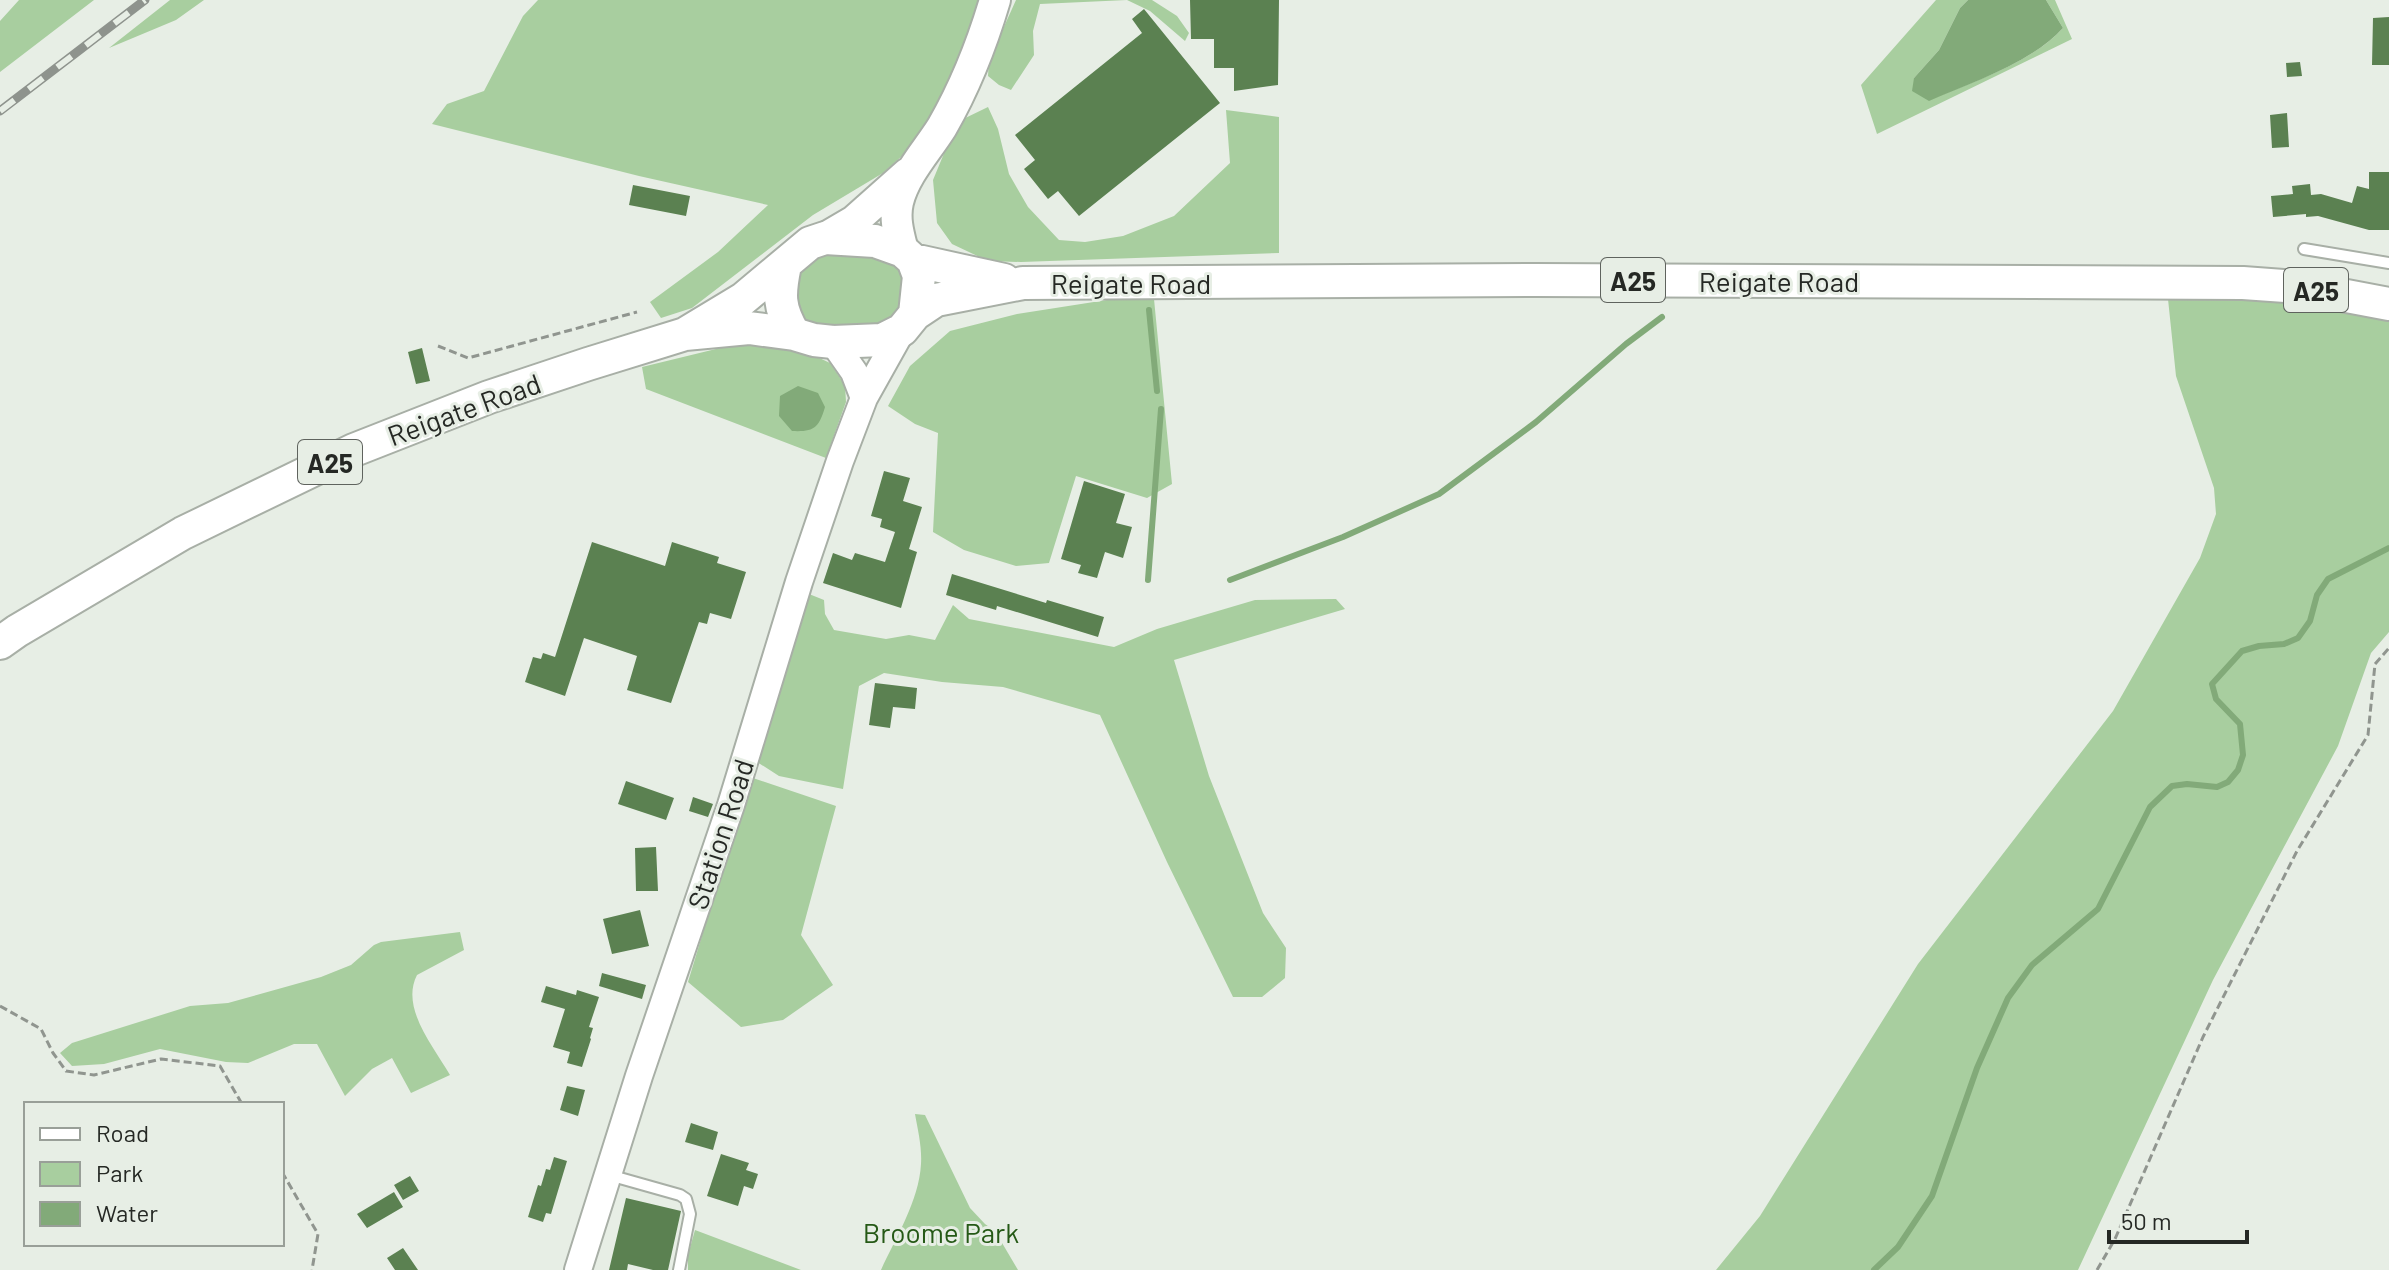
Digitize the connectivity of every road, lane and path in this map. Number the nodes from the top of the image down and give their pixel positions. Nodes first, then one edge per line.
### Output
1 (995, 0) edge
2 (913, 169) junction
3 (825, 238) junction
4 (2304, 249) dead end
5 (908, 256) junction
6 (2389, 263) edge
7 (785, 265) junction
8 (1023, 283) junction
9 (2389, 304) edge
10 (637, 312) dead end
11 (909, 322) junction
12 (685, 334) junction
13 (794, 334) junction
14 (833, 342) junction
15 (438, 346) dead end
16 (864, 398) junction
17 (0, 643) edge
18 (2389, 648) edge
19 (0, 1006) edge
20 (241, 1102) edge
21 (284, 1175) edge
22 (608, 1175) junction
23 (312, 1270) edge
24 (578, 1270) edge
25 (679, 1270) edge
26 (2097, 1270) edge

1 - 2 main road
2 - 3 main road
2 - 5 main road
3 - 5 main road
3 - 7 main road
4 - 6 lane
5 - 8 main road, Reigate Road / A25
5 - 11 main road
7 - 12 main road, Reigate Road / A25
7 - 13 main road
8 - 9 main road, Reigate Road / A25
8 - 11 main road, Reigate Road / A25
10 - 15 path
11 - 14 main road
11 - 16 street, Station Road
12 - 13 main road, Reigate Road / A25
12 - 17 main road, Reigate Road / A25
13 - 14 main road
14 - 16 street
16 - 22 street, Station Road
18 - 26 path
19 - 20 path
21 - 23 path
22 - 24 street, Station Road
22 - 25 lane

